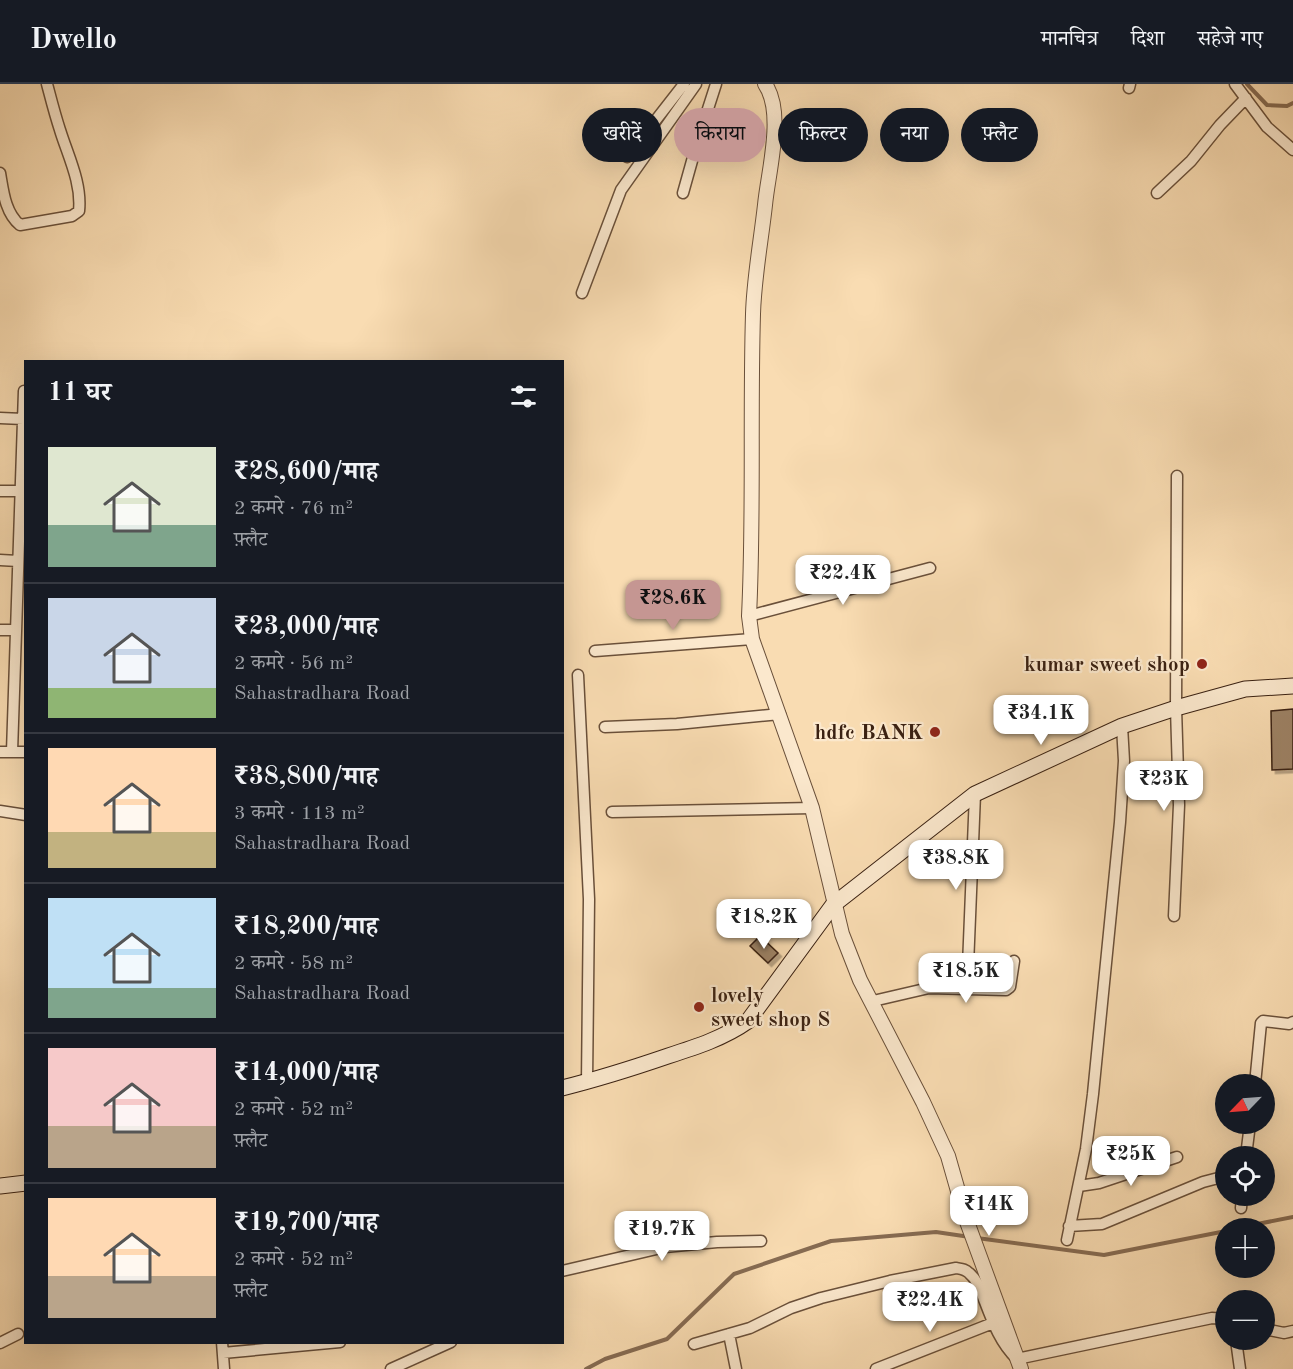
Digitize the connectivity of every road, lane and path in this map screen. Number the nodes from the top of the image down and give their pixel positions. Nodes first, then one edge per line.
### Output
1 (47, 84) edge
2 (684, 84) edge
3 (696, 84) edge
4 (716, 84) edge
5 (765, 84) edge
6 (1235, 84) edge
7 (1246, 98) junction
8 (662, 112) edge
9 (1293, 150) edge
10 (1, 179) edge
11 (1157, 193) dead end
12 (683, 194) dead end
13 (582, 293) dead end
14 (24, 391) dead end
15 (0, 418) edge
16 (23, 419) junction
17 (1177, 476) dead end
18 (0, 491) edge
19 (20, 491) junction
20 (0, 560) edge
21 (18, 561) junction
22 (930, 568) dead end
23 (748, 616) junction
24 (0, 630) edge
25 (16, 630) junction
26 (752, 639) junction
27 (595, 651) dead end
28 (578, 675) dead end
29 (1293, 686) edge
30 (1176, 708) junction
31 (780, 714) junction
32 (1122, 726) junction
33 (605, 727) dead end
34 (0, 752) edge
35 (12, 752) junction
36 (24, 752) edge
37 (975, 794) junction
38 (812, 808) junction
39 (0, 811) edge
40 (612, 812) dead end
41 (24, 815) edge
42 (833, 905) junction
43 (1174, 916) dead end
44 (1014, 961) dead end
45 (967, 990) junction
46 (873, 1001) junction
47 (1293, 1022) edge
48 (1256, 1074) edge
49 (587, 1082) junction
50 (564, 1088) edge
51 (1177, 1157) dead end
52 (1215, 1179) edge
53 (24, 1183) edge
54 (0, 1186) edge
55 (1079, 1186) junction
56 (1070, 1226) junction
57 (1067, 1240) dead end
58 (761, 1241) dead end
59 (564, 1271) edge
60 (1215, 1318) edge
61 (993, 1323) junction
62 (1293, 1330) edge
63 (1275, 1331) edge
64 (18, 1334) dead end
65 (729, 1334) junction
66 (0, 1344) edge
67 (301, 1344) edge
68 (447, 1344) edge
69 (694, 1344) dead end
70 (223, 1348) edge
71 (1237, 1350) edge
72 (1019, 1364) edge
73 (224, 1369) edge
74 (391, 1369) edge
75 (736, 1369) edge
76 (876, 1369) edge
77 (1240, 1369) edge

1 - 10 street
2 - 8 street
3 - 13 street
4 - 12 street
5 - 23 street
6 - 7 street
7 - 9 street
7 - 11 street
14 - 16 street
15 - 16 street
16 - 19 street
17 - 30 street
18 - 19 street
19 - 21 street
20 - 21 street
21 - 25 street
22 - 23 street
23 - 26 street
24 - 25 street
25 - 35 street
26 - 27 street
26 - 31 street
28 - 49 street
29 - 30 main road
30 - 32 main road
30 - 43 street
31 - 33 street
31 - 38 street
32 - 37 main road
32 - 55 street
34 - 35 street
35 - 36 street
37 - 42 main road
37 - 45 street
38 - 40 street
38 - 42 street
39 - 41 street
42 - 46 street
42 - 49 main road
44 - 45 street
45 - 46 street
46 - 72 street
47 - 48 street
49 - 50 main road
51 - 55 street
52 - 56 street
53 - 54 main road
55 - 56 street
56 - 57 street
58 - 59 street
60 - 72 street
61 - 65 street
61 - 72 street
61 - 76 street
62 - 63 street
64 - 66 street
65 - 69 street
65 - 75 street
67 - 70 street
68 - 74 street
70 - 73 street
71 - 77 street

